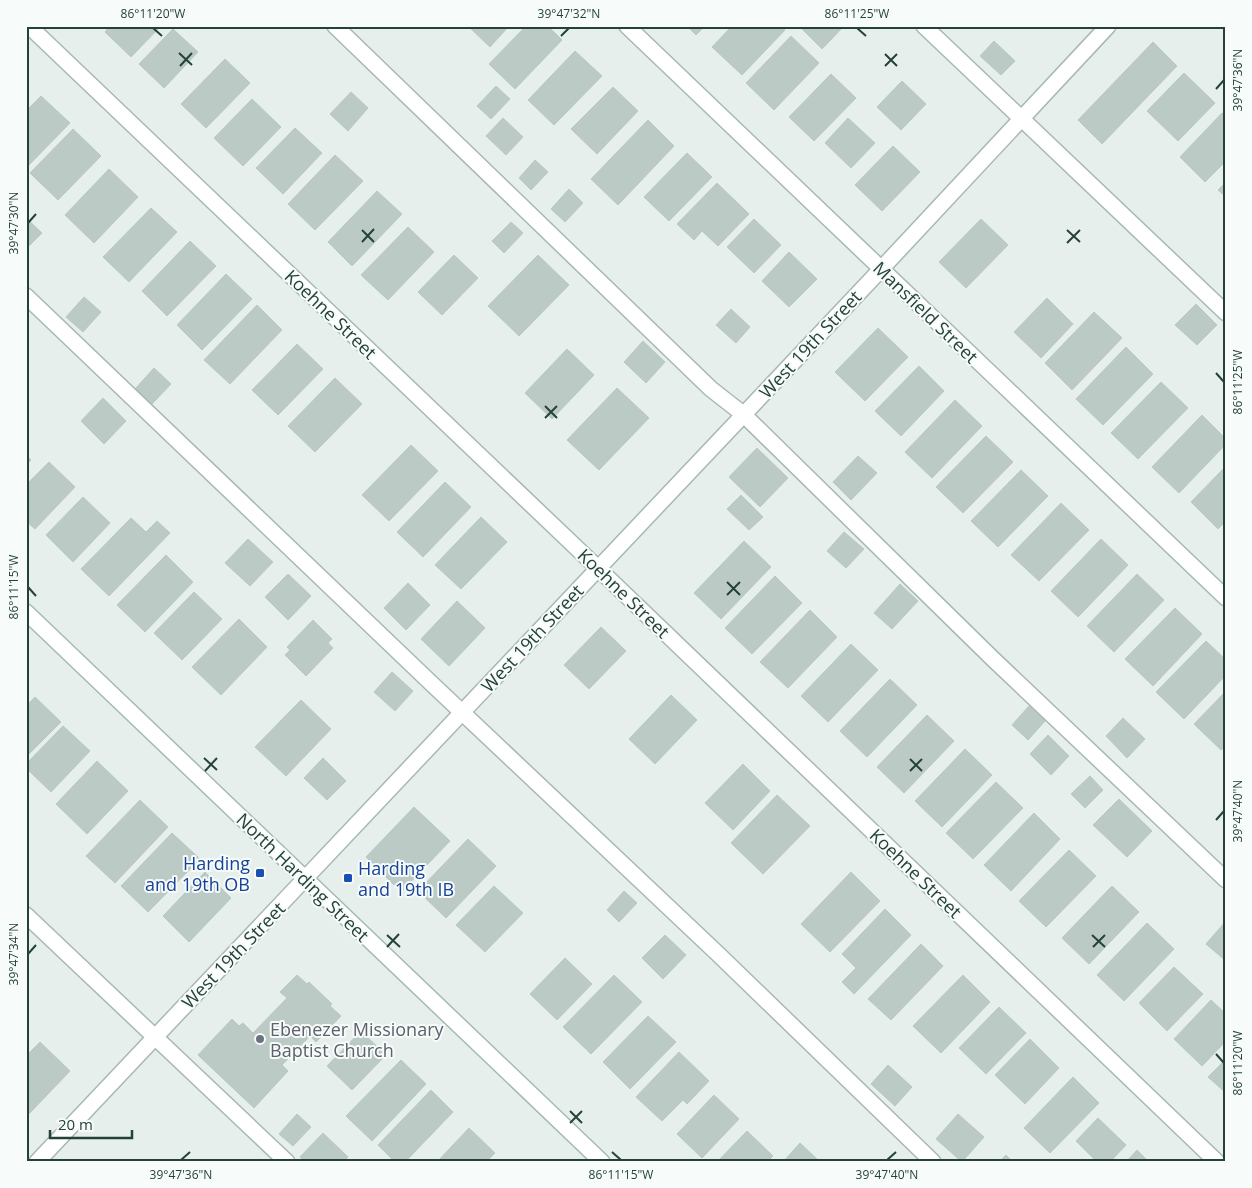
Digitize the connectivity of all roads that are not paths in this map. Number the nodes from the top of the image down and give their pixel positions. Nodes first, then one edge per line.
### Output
1 (29, 26) edge
2 (335, 26) edge
3 (627, 26) edge
4 (924, 26) edge
5 (1108, 26) edge
6 (1022, 119) junction
7 (881, 269) junction
8 (26, 296) edge
9 (1226, 313) edge
10 (744, 414) junction
11 (598, 568) junction
12 (1226, 598) edge
13 (26, 612) edge
14 (462, 712) junction
15 (305, 878) junction
16 (1226, 880) edge
17 (26, 915) edge
18 (155, 1036) junction
19 (36, 1162) edge
20 (287, 1162) edge
21 (602, 1162) edge
22 (933, 1162) edge
23 (1218, 1162) edge

1 - 11 street, Koehne Street
2 - 10 street
3 - 7 street, Mansfield Street
4 - 6 street
5 - 6 street, West 19th Street
6 - 7 street, West 19th Street
6 - 9 street
7 - 10 street, West 19th Street
7 - 12 street, Mansfield Street
8 - 14 street
10 - 11 street, West 19th Street
10 - 16 street
11 - 14 street, West 19th Street
11 - 23 street, Koehne Street
13 - 15 street, North Harding Street
14 - 15 street, West 19th Street
14 - 22 street
15 - 18 street, West 19th Street
15 - 21 street, North Harding Street
17 - 18 street
18 - 19 street, West 19th Street
18 - 20 street

